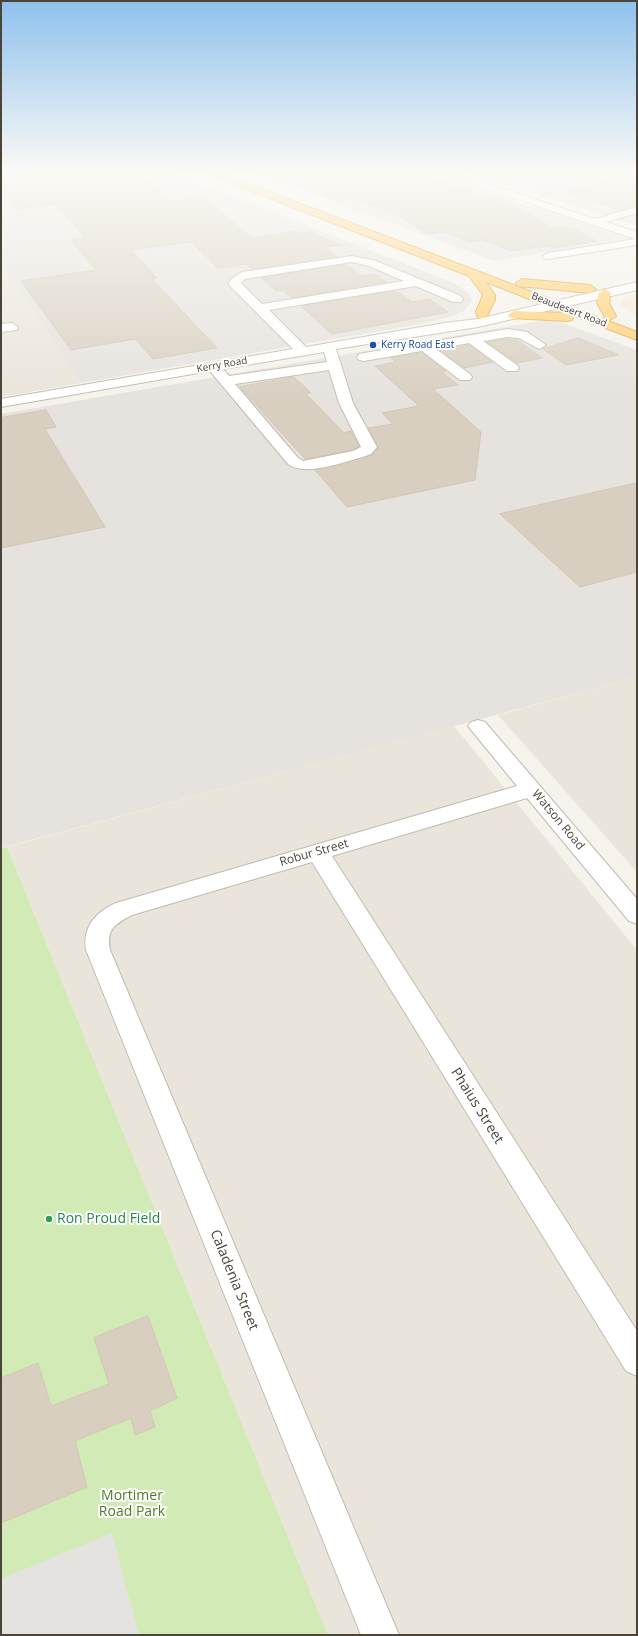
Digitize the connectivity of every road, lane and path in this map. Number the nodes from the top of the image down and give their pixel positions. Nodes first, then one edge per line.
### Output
1 (408, 249) edge
2 (433, 249) edge
3 (590, 249) edge
4 (548, 256) dead end
5 (474, 275) junction
6 (637, 280) edge
7 (417, 282) junction
8 (522, 283) junction
9 (637, 286) edge
10 (590, 289) junction
11 (606, 293) junction
12 (457, 299) dead end
13 (552, 301) junction
14 (571, 301) junction
15 (260, 308) junction
16 (482, 315) junction
17 (514, 315) junction
18 (610, 316) junction
19 (595, 320) junction
20 (637, 326) edge
21 (438, 329) junction
22 (637, 336) edge
23 (471, 339) junction
24 (445, 343) junction
25 (539, 345) dead end
26 (329, 347) junction
27 (425, 347) junction
28 (303, 352) junction
29 (364, 357) dead end
30 (333, 365) junction
31 (214, 367) junction
32 (512, 368) dead end
33 (465, 377) dead end
34 (226, 381) junction
35 (1, 404) edge
36 (478, 726) dead end
37 (532, 789) junction
38 (318, 852) junction
39 (636, 913) edge
40 (101, 925) joint
41 (637, 1360) edge
42 (380, 1635) edge

1 - 5 highway, Beaudesert Road
2 - 8 highway, Beaudesert Road
3 - 4 street
5 - 13 highway, Beaudesert Road
5 - 16 highway
6 - 10 street, Kerry Road
7 - 12 street
7 - 15 street
7 - 15 street
8 - 10 highway
8 - 13 highway, Beaudesert Road
9 - 11 street, Kerry Road
10 - 13 street, Kerry Road
11 - 14 street, Kerry Road
11 - 18 highway
13 - 14 street, Kerry Road
13 - 16 street, Kerry Road
13 - 17 street, Kerry Road
13 - 19 highway, Beaudesert Road
14 - 18 highway, Beaudesert Road
15 - 28 street
16 - 21 street, Kerry Road
17 - 19 highway
17 - 21 street, Kerry Road
18 - 20 highway, Beaudesert Road
19 - 22 highway, Beaudesert Road
21 - 24 street
21 - 26 street, Kerry Road
23 - 24 street
23 - 25 street
23 - 32 street
24 - 27 street
26 - 28 street, Kerry Road
26 - 30 street
27 - 29 street
27 - 33 street
28 - 31 street, Kerry Road
30 - 34 street
30 - 34 street
31 - 34 street
31 - 35 street, Kerry Road
36 - 37 street, Watson Road
37 - 38 street, Robur Street
37 - 39 street, Watson Road
38 - 40 street, Robur Street
38 - 41 street, Phaius Street
40 - 42 street, Caladenia Street

